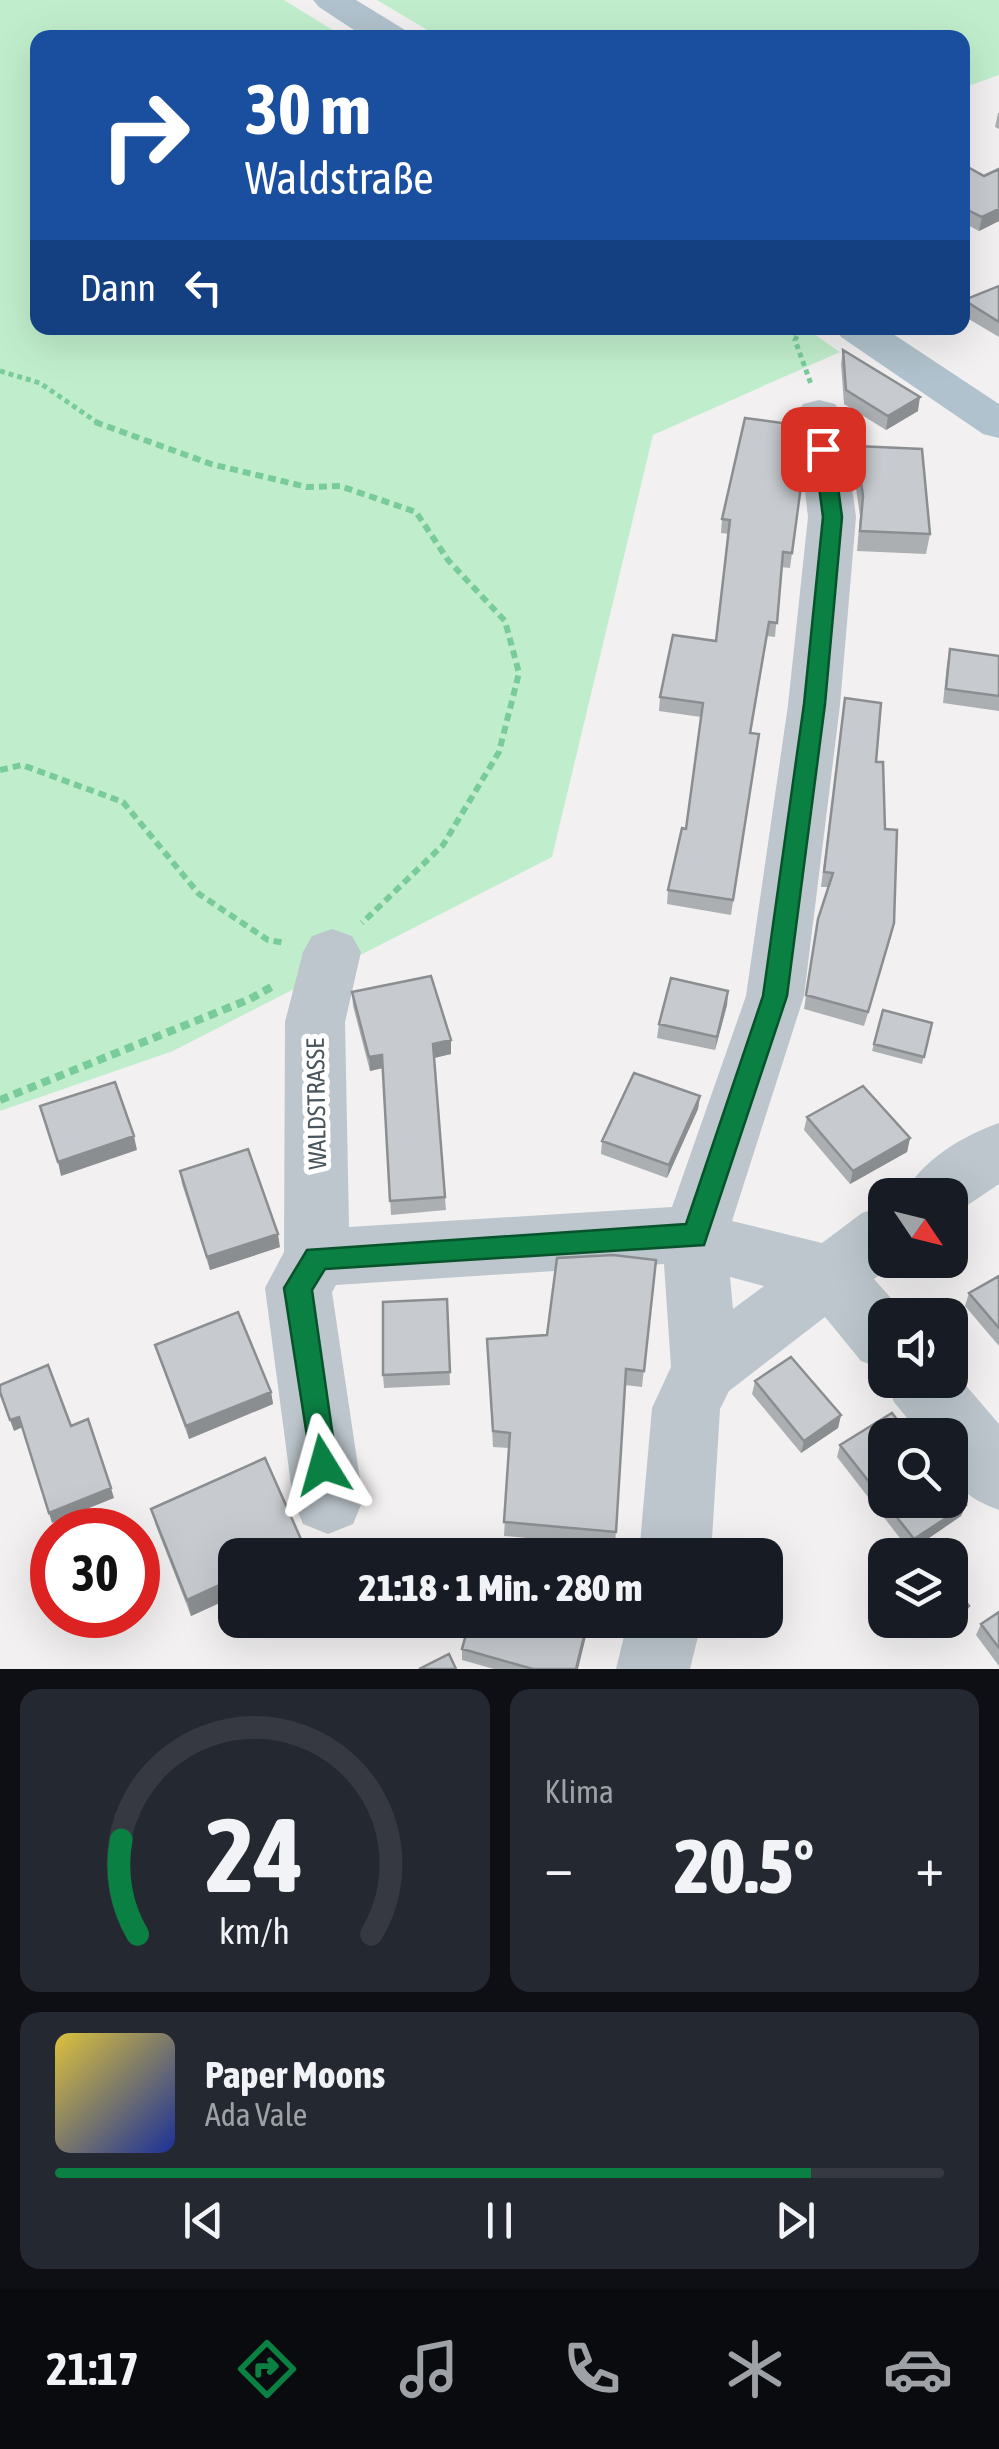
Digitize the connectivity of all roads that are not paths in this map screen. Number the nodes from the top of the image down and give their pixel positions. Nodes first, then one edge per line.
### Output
1 (330, 0) edge
2 (379, 30) edge
3 (866, 335) edge
4 (818, 414) road end
5 (999, 424) edge
6 (332, 952) road end
7 (999, 1149) edge
8 (959, 1178) edge
9 (694, 1237) junction
10 (868, 1245) edge
11 (317, 1258) junction
12 (829, 1274) junction
13 (868, 1320) edge
14 (704, 1369) junction
15 (933, 1398) edge
16 (999, 1478) edge
17 (328, 1500) dead end
18 (675, 1538) edge
19 (661, 1638) edge
20 (653, 1669) edge

1 - 2 main road
3 - 5 main road
4 - 9 street
6 - 11 street, WALDSTRASSE
7 - 8 street
9 - 11 street
9 - 12 street
9 - 14 street
10 - 12 street
11 - 17 street, WALDSTRASSE
12 - 13 street
12 - 14 street
14 - 18 street
15 - 16 street
19 - 20 street

